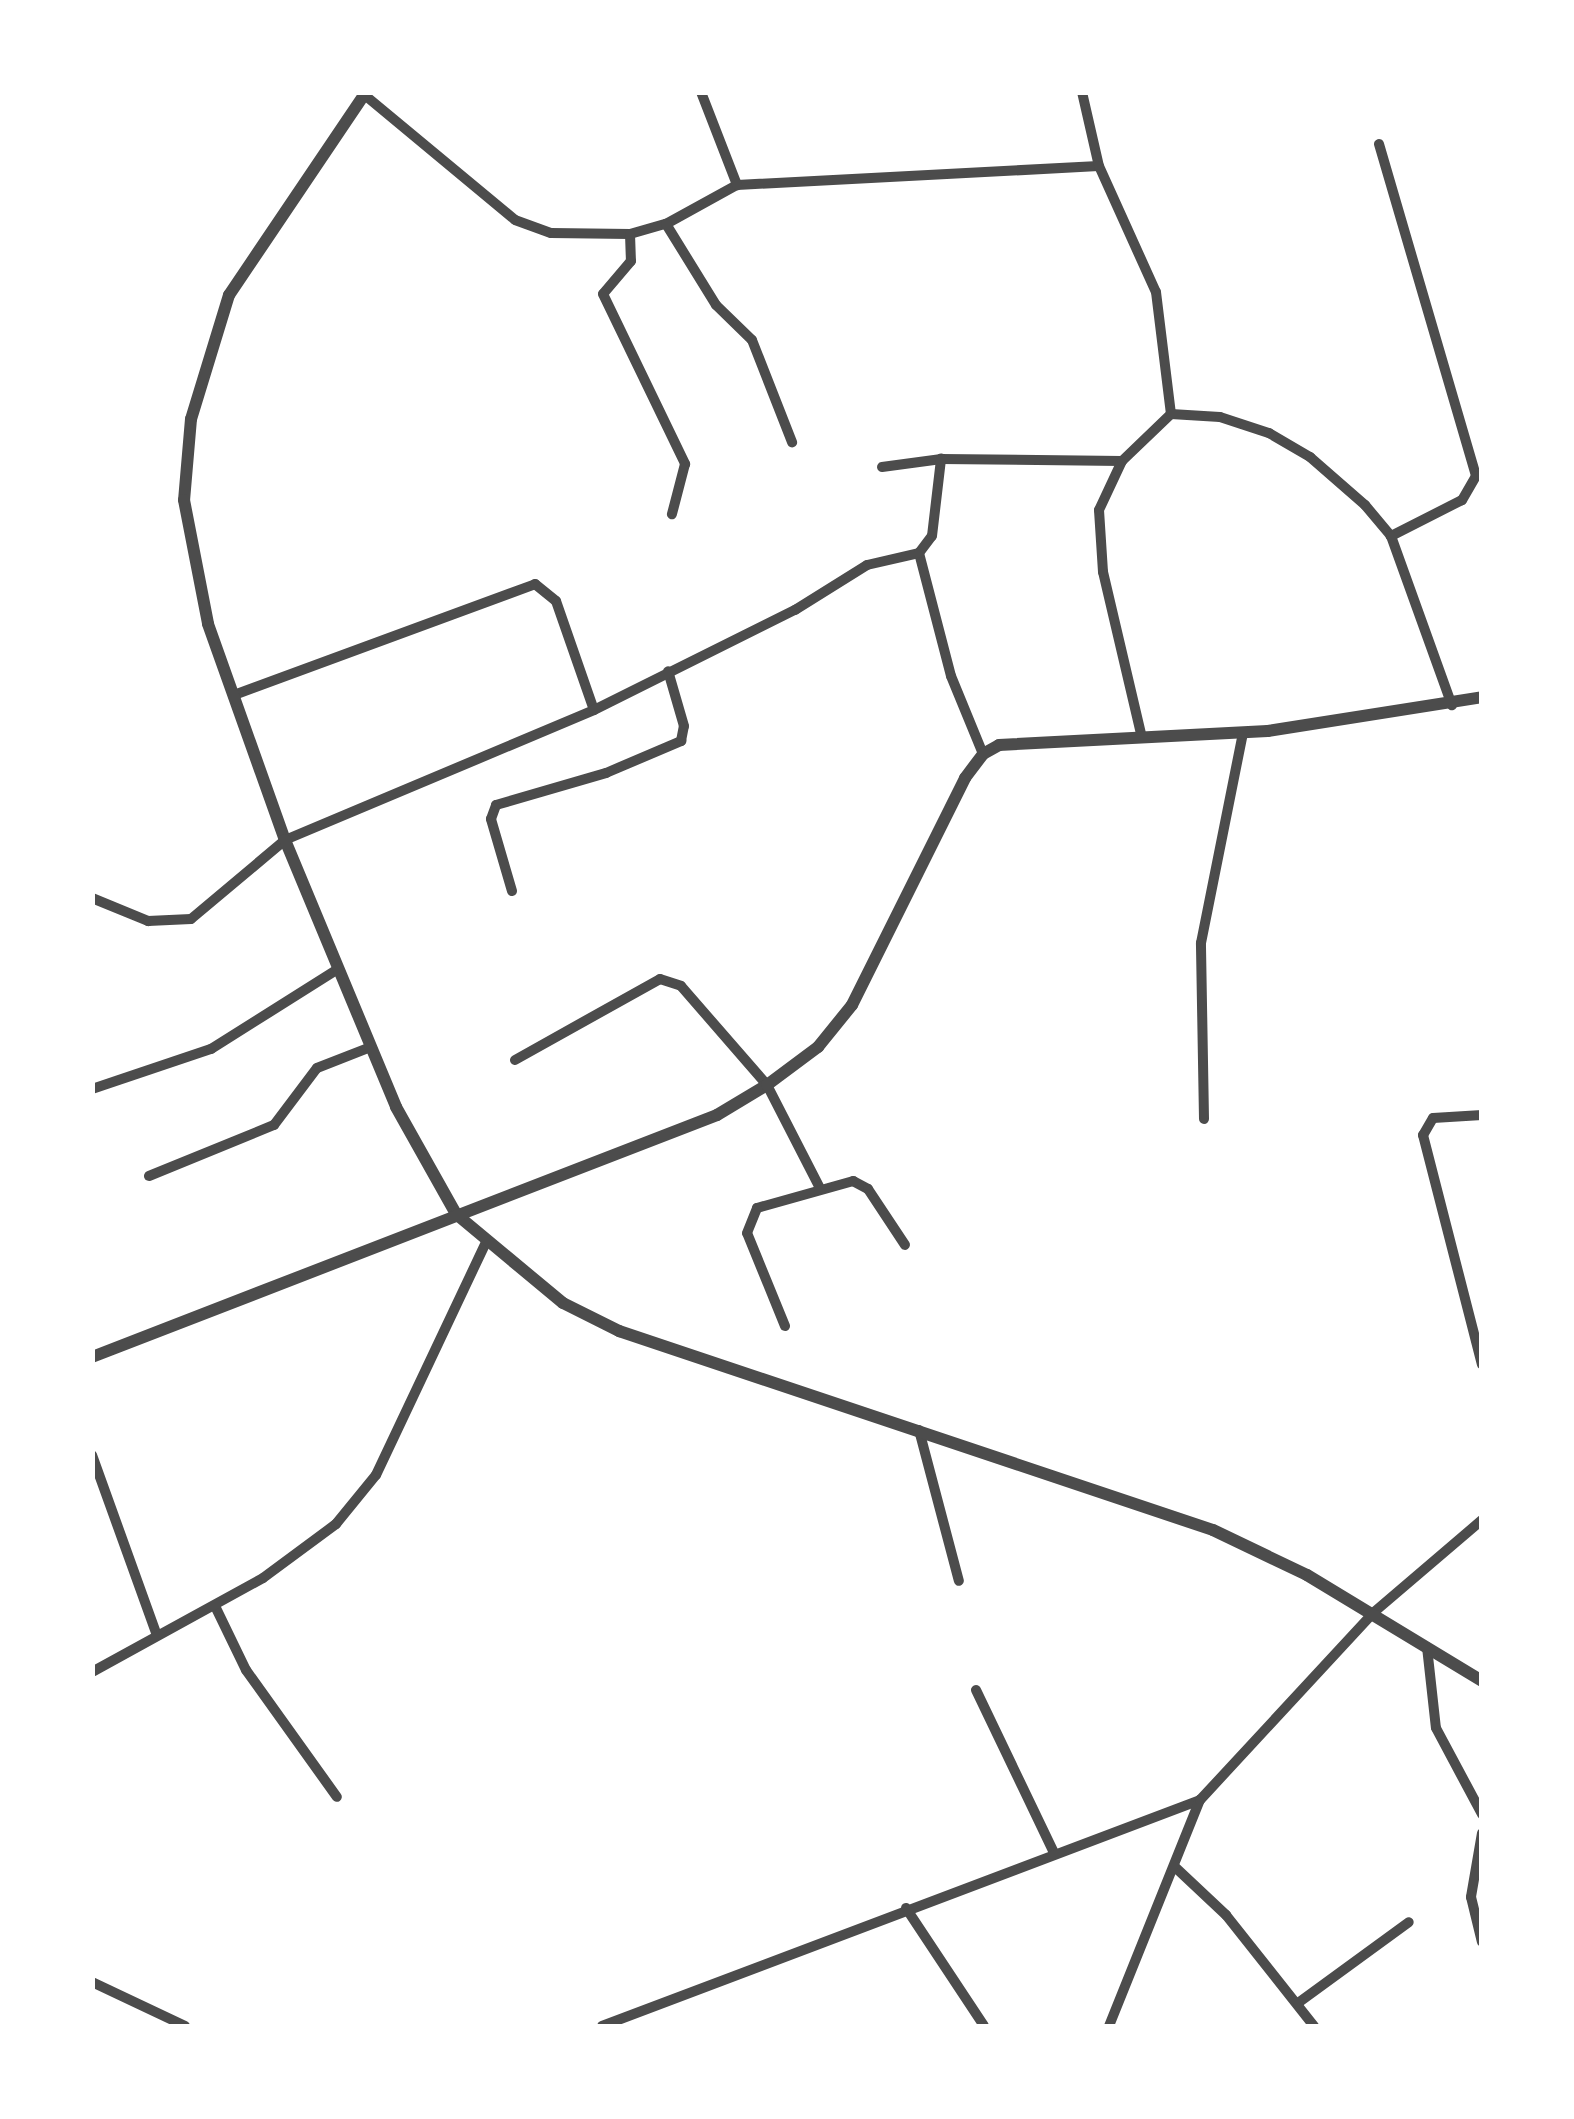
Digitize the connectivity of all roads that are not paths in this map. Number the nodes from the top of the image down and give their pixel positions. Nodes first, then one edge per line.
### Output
1 (702, 92) edge
2 (1082, 92) edge
3 (363, 93) edge
4 (1378, 144) dead end
5 (1098, 166) junction
6 (737, 185) junction
7 (666, 224) junction
8 (630, 234) junction
9 (1171, 414) junction
10 (792, 442) dead end
11 (941, 459) junction
12 (1122, 461) junction
13 (882, 467) dead end
14 (672, 514) dead end
15 (1391, 536) junction
16 (919, 553) junction
17 (668, 671) junction
18 (234, 695) junction
19 (1482, 697) edge
20 (1452, 705) junction
21 (594, 710) junction
22 (1243, 733) junction
23 (1142, 738) junction
24 (983, 754) junction
25 (285, 840) junction
26 (512, 891) dead end
27 (92, 898) edge
28 (338, 968) junction
29 (371, 1047) junction
30 (514, 1060) dead end
31 (767, 1085) junction
32 (92, 1088) edge
33 (1482, 1115) edge
34 (1204, 1119) dead end
35 (150, 1176) dead end
36 (820, 1188) junction
37 (456, 1214) junction
38 (486, 1242) junction
39 (904, 1246) dead end
40 (785, 1326) dead end
41 (92, 1357) edge
42 (1482, 1365) edge
43 (920, 1430) junction
44 (92, 1455) edge
45 (1482, 1520) edge
46 (958, 1581) dead end
47 (216, 1606) junction
48 (1374, 1613) junction
49 (157, 1636) junction
50 (1426, 1647) junction
51 (92, 1672) edge
52 (1482, 1681) edge
53 (976, 1690) dead end
54 (337, 1798) dead end
55 (1200, 1800) junction
56 (1482, 1814) edge
57 (1482, 1833) edge
58 (1053, 1851) junction
59 (1176, 1868) junction
60 (906, 1908) junction
61 (1410, 1922) dead end
62 (1482, 1942) edge
63 (92, 1982) edge
64 (1298, 2002) junction
65 (185, 2026) edge
66 (602, 2026) edge
67 (984, 2026) edge
68 (1109, 2026) edge
69 (1314, 2026) edge

1 - 6 street
2 - 5 street
3 - 8 street
3 - 18 street
4 - 15 street
5 - 6 street
5 - 9 street
6 - 7 street
7 - 8 street
7 - 10 street
8 - 14 street
9 - 12 street
9 - 15 street
11 - 12 street
11 - 13 street
11 - 16 street
12 - 23 street
15 - 20 street
16 - 17 street
16 - 24 street
17 - 21 street
17 - 26 street
18 - 21 street
18 - 25 street
19 - 20 street
20 - 22 street
21 - 25 street
22 - 23 street
22 - 34 street
23 - 24 street
24 - 31 street
25 - 27 street
25 - 28 street
28 - 29 street
28 - 32 street
29 - 35 street
29 - 37 street
30 - 31 street
31 - 36 street
31 - 37 street
33 - 42 street
36 - 39 street
36 - 40 street
37 - 38 street
37 - 41 street
38 - 43 street
38 - 47 street
43 - 46 street
43 - 48 street
44 - 49 street
45 - 48 street
47 - 49 street
47 - 54 street
48 - 50 street
48 - 55 street
49 - 51 street
50 - 52 street
50 - 56 street
53 - 58 street
55 - 58 street
55 - 59 street
57 - 62 street
58 - 60 street
59 - 64 street
59 - 68 street
60 - 66 street
60 - 67 street
61 - 64 street
63 - 65 street
64 - 69 street

